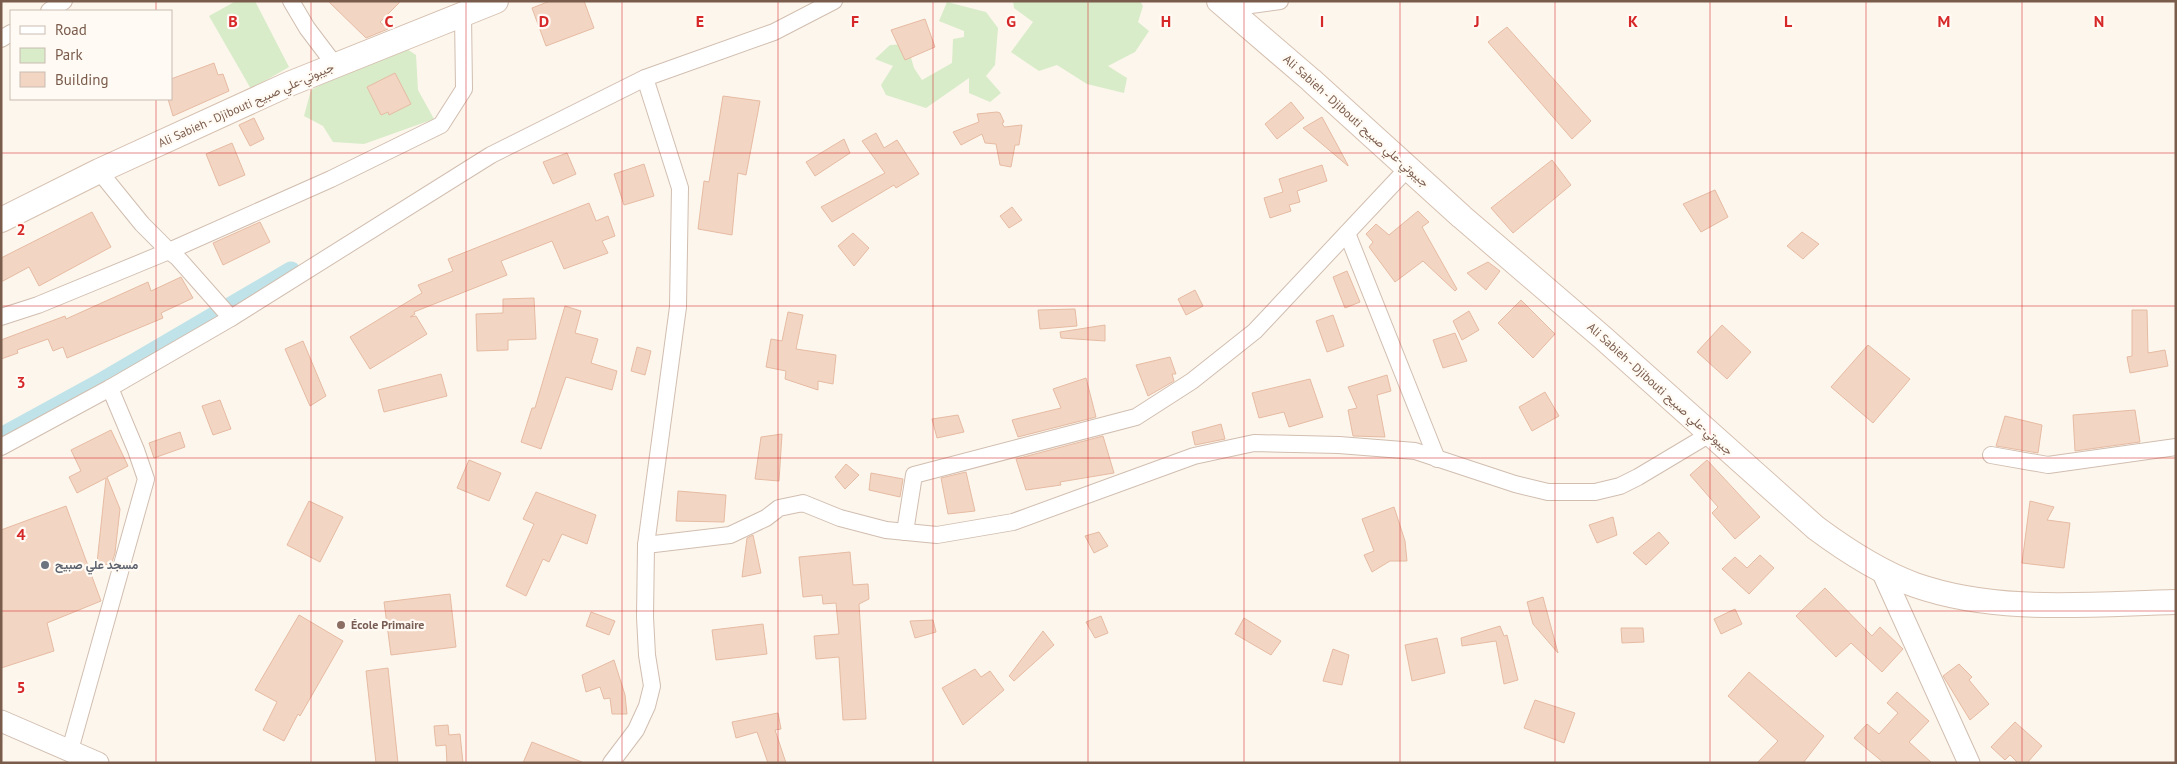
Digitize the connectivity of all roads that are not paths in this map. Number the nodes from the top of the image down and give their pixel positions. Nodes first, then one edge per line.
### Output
1 (64, 1) edge
2 (291, 1) edge
3 (496, 1) edge
4 (834, 1) edge
5 (1280, 1) edge
6 (1224, 5) edge
7 (50, 10) edge
8 (463, 15) junction
9 (335, 65) junction
10 (645, 78) junction
11 (1407, 168) junction
12 (99, 171) junction
13 (1, 220) edge
14 (1347, 233) junction
15 (169, 251) junction
16 (1, 317) edge
17 (231, 318) junction
18 (110, 388) junction
19 (1710, 434) junction
20 (1, 447) edge
21 (2176, 447) edge
22 (1991, 455) dead end
23 (1437, 459) junction
24 (905, 532) junction
25 (646, 545) junction
26 (1882, 571) junction
27 (2176, 602) edge
28 (1, 721) edge
29 (70, 750) junction
30 (98, 763) edge
31 (611, 763) edge
32 (1970, 763) edge

1 - 7 street
2 - 9 street
3 - 8 main road, Ali Sabieh - Djibouti جيبوتي-علي صبيح
4 - 10 street
5 - 6 street
6 - 11 main road, Ali Sabieh - Djibouti جيبوتي-علي صبيح
8 - 9 main road, Ali Sabieh - Djibouti جيبوتي-علي صبيح
8 - 15 street
9 - 12 main road, Ali Sabieh - Djibouti جيبوتي-علي صبيح
10 - 17 street
10 - 25 street
11 - 14 street
11 - 19 main road, Ali Sabieh - Djibouti جيبوتي-علي صبيح
12 - 13 main road, Ali Sabieh - Djibouti جيبوتي-علي صبيح
12 - 15 street
14 - 23 street
14 - 24 street
15 - 16 street
15 - 17 street
17 - 18 street
18 - 20 street
18 - 29 street
19 - 23 street
19 - 26 main road, Ali Sabieh - Djibouti جيبوتي-علي صبيح
21 - 22 street
23 - 24 street
24 - 25 street
25 - 31 street
26 - 27 main road, Ali Sabieh - Djibouti جيبوتي-علي صبيح
26 - 32 street
28 - 29 street
29 - 30 street

